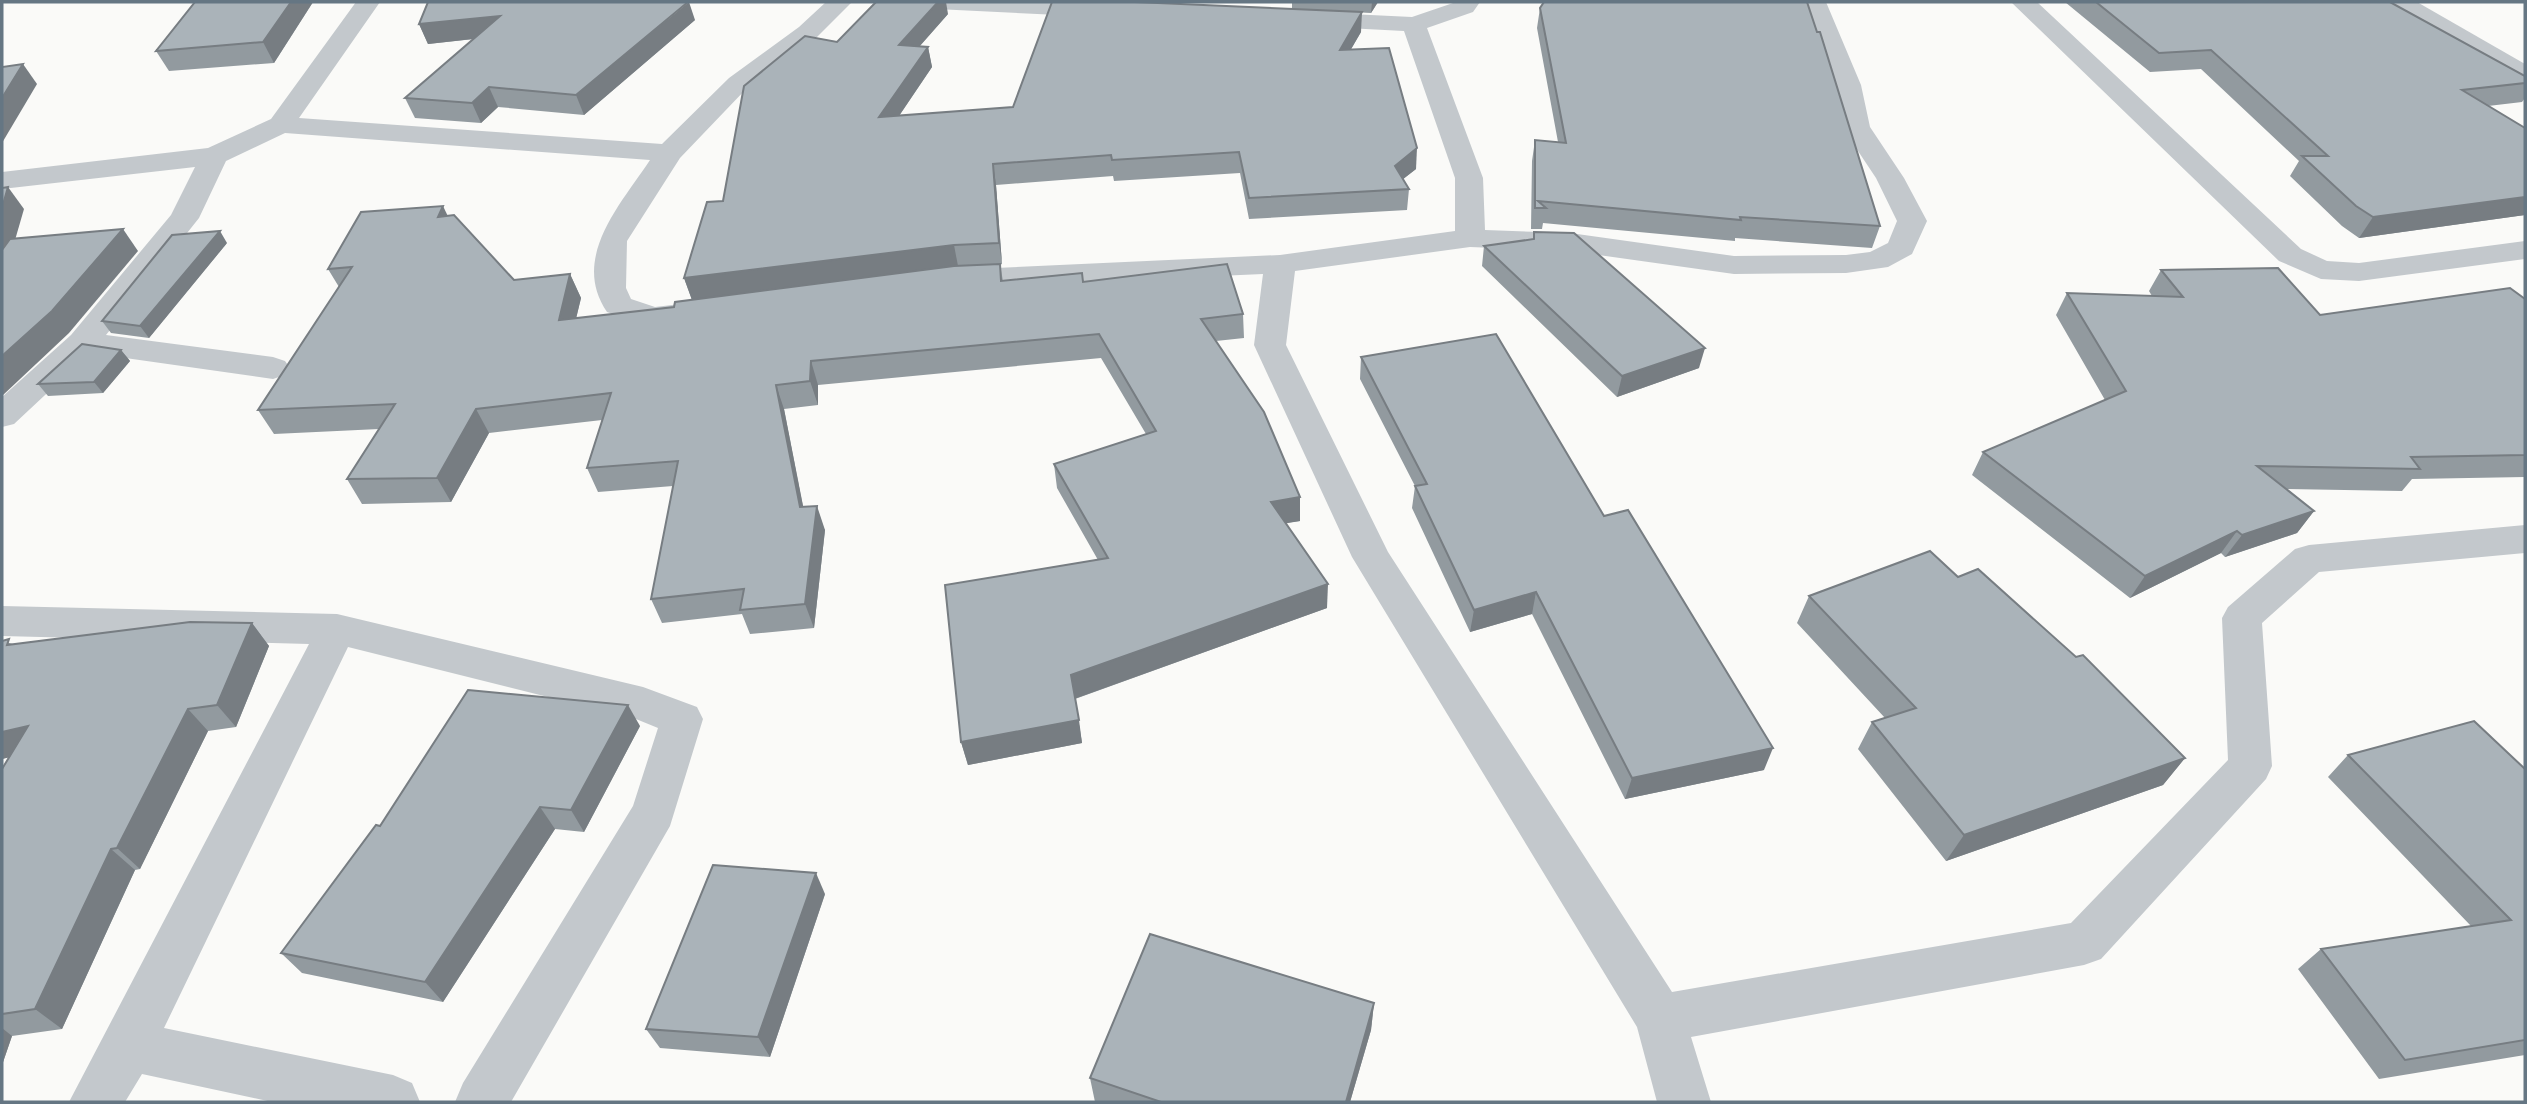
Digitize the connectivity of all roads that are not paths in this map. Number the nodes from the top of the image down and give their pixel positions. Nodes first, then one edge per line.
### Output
1 (368, 2) edge
2 (840, 2) edge
3 (936, 2) edge
4 (1468, 2) edge
5 (1814, 2) edge
6 (2022, 2) edge
7 (2400, 2) edge
8 (1120, 11) edge
9 (1280, 18) edge
10 (1414, 24) junction
11 (2525, 53) edge
12 (2498, 58) junction
13 (2525, 75) edge
14 (281, 125) junction
15 (669, 153) junction
16 (214, 156) junction
17 (2, 180) edge
18 (1470, 238) junction
19 (2525, 250) edge
20 (1280, 264) junction
21 (916, 283) edge
22 (722, 308) edge
23 (83, 342) junction
24 (273, 368) dead end
25 (2, 416) edge
26 (2525, 539) edge
27 (2, 621) edge
28 (337, 629) junction
29 (1660, 1018) junction
30 (129, 1046) junction
31 (96, 1102) edge
32 (393, 1102) edge
33 (482, 1102) edge
34 (1684, 1102) edge

1 - 14 street
2 - 15 street
3 - 8 street
4 - 10 street
5 - 18 street
6 - 19 street
7 - 12 street
9 - 10 street
10 - 18 street
11 - 12 street
12 - 13 street
14 - 15 street
14 - 16 street
15 - 22 street
16 - 17 street
16 - 23 street
18 - 20 street
20 - 21 street
20 - 29 street
23 - 24 street
23 - 25 street
26 - 29 street
27 - 28 street
28 - 30 street
28 - 33 street
29 - 34 street
30 - 31 street
30 - 32 street

